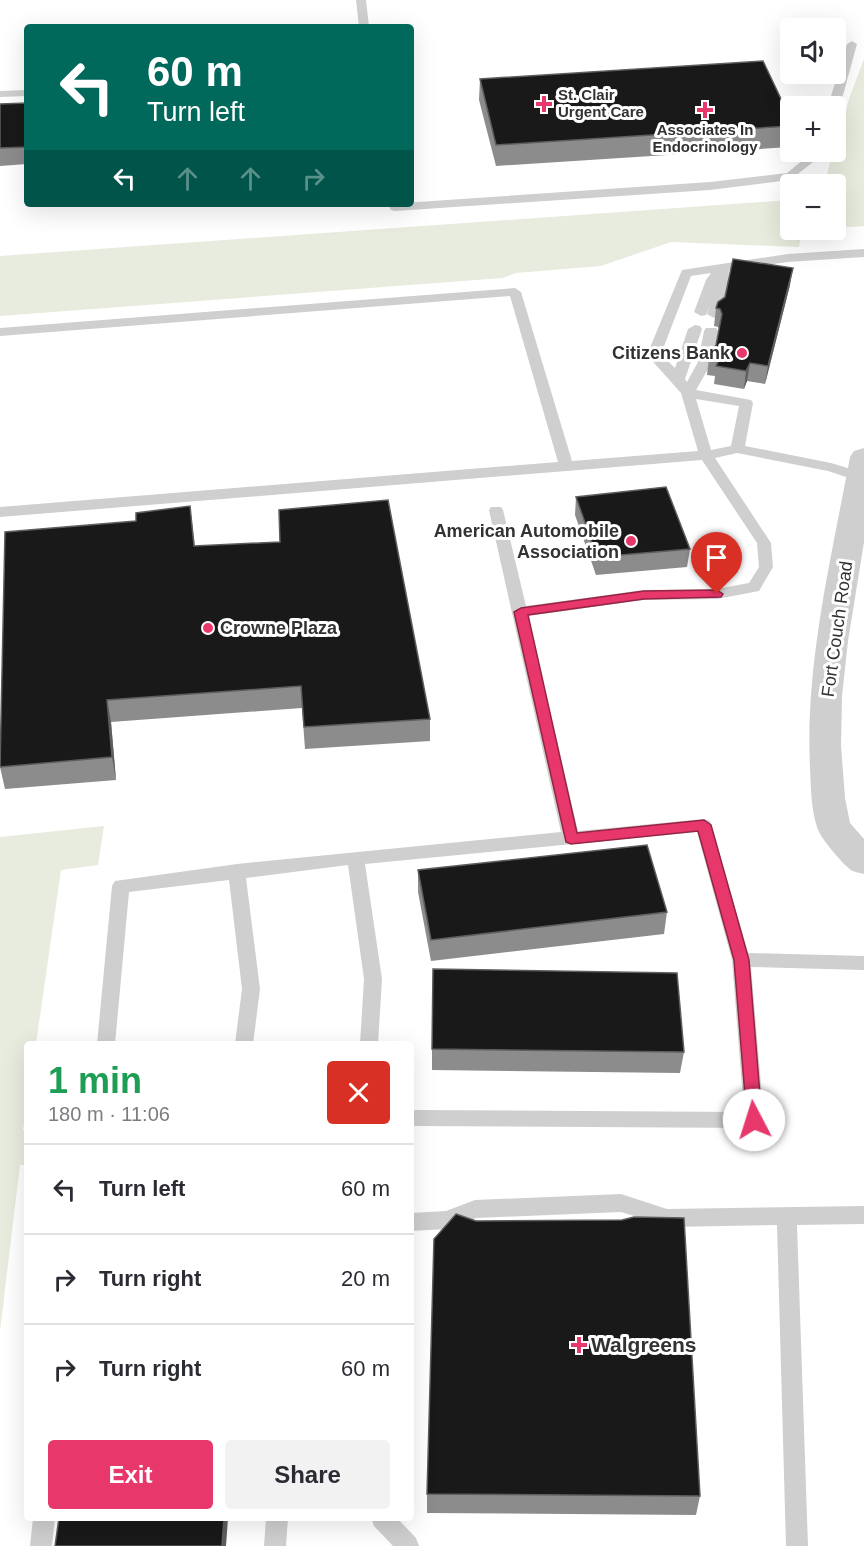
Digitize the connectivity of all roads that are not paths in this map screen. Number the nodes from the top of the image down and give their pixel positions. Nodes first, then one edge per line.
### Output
1 (361, 0) edge
2 (364, 24) edge
3 (852, 44) dead end
4 (24, 93) edge
5 (0, 94) edge
6 (837, 96) edge
7 (808, 162) edge
8 (414, 206) edge
9 (864, 253) edge
10 (723, 267) junction
11 (707, 313) dead end
12 (695, 329) dead end
13 (711, 331) dead end
14 (0, 332) edge
15 (678, 379) junction
16 (688, 393) junction
17 (737, 449) junction
18 (706, 455) junction
19 (566, 466) junction
20 (863, 472) edge
21 (496, 510) dead end
22 (0, 512) edge
23 (521, 612) junction
24 (571, 838) junction
25 (356, 858) junction
26 (864, 861) edge
27 (237, 871) junction
28 (741, 960) junction
29 (864, 963) edge
30 (106, 1041) edge
31 (244, 1041) edge
32 (369, 1041) edge
33 (414, 1118) edge
34 (787, 1215) junction
35 (864, 1215) edge
36 (668, 1218) junction
37 (447, 1220) junction
38 (414, 1222) edge
39 (629, 1227) edge
40 (475, 1230) edge
41 (44, 1521) edge
42 (277, 1521) edge
43 (385, 1521) edge
44 (41, 1546) edge
45 (275, 1546) edge
46 (408, 1546) edge
47 (797, 1546) edge

1 - 2 lane
3 - 6 lane
4 - 5 lane
7 - 8 lane
9 - 10 lane
10 - 11 lane
10 - 15 lane
12 - 15 lane
13 - 16 lane
14 - 19 lane
15 - 16 lane
16 - 17 lane
16 - 18 lane
17 - 18 lane
17 - 20 lane
18 - 19 lane
18 - 23 lane
19 - 22 lane
20 - 26 street, Fort Couch Road
21 - 23 lane
23 - 24 lane
24 - 25 lane
24 - 28 lane
25 - 27 lane
25 - 32 lane
27 - 30 lane
27 - 31 lane
28 - 29 lane
28 - 33 lane
34 - 35 lane
34 - 36 lane
34 - 47 lane
36 - 37 lane
36 - 39 lane
37 - 38 lane
37 - 40 lane
41 - 44 lane
42 - 45 lane
43 - 46 lane

